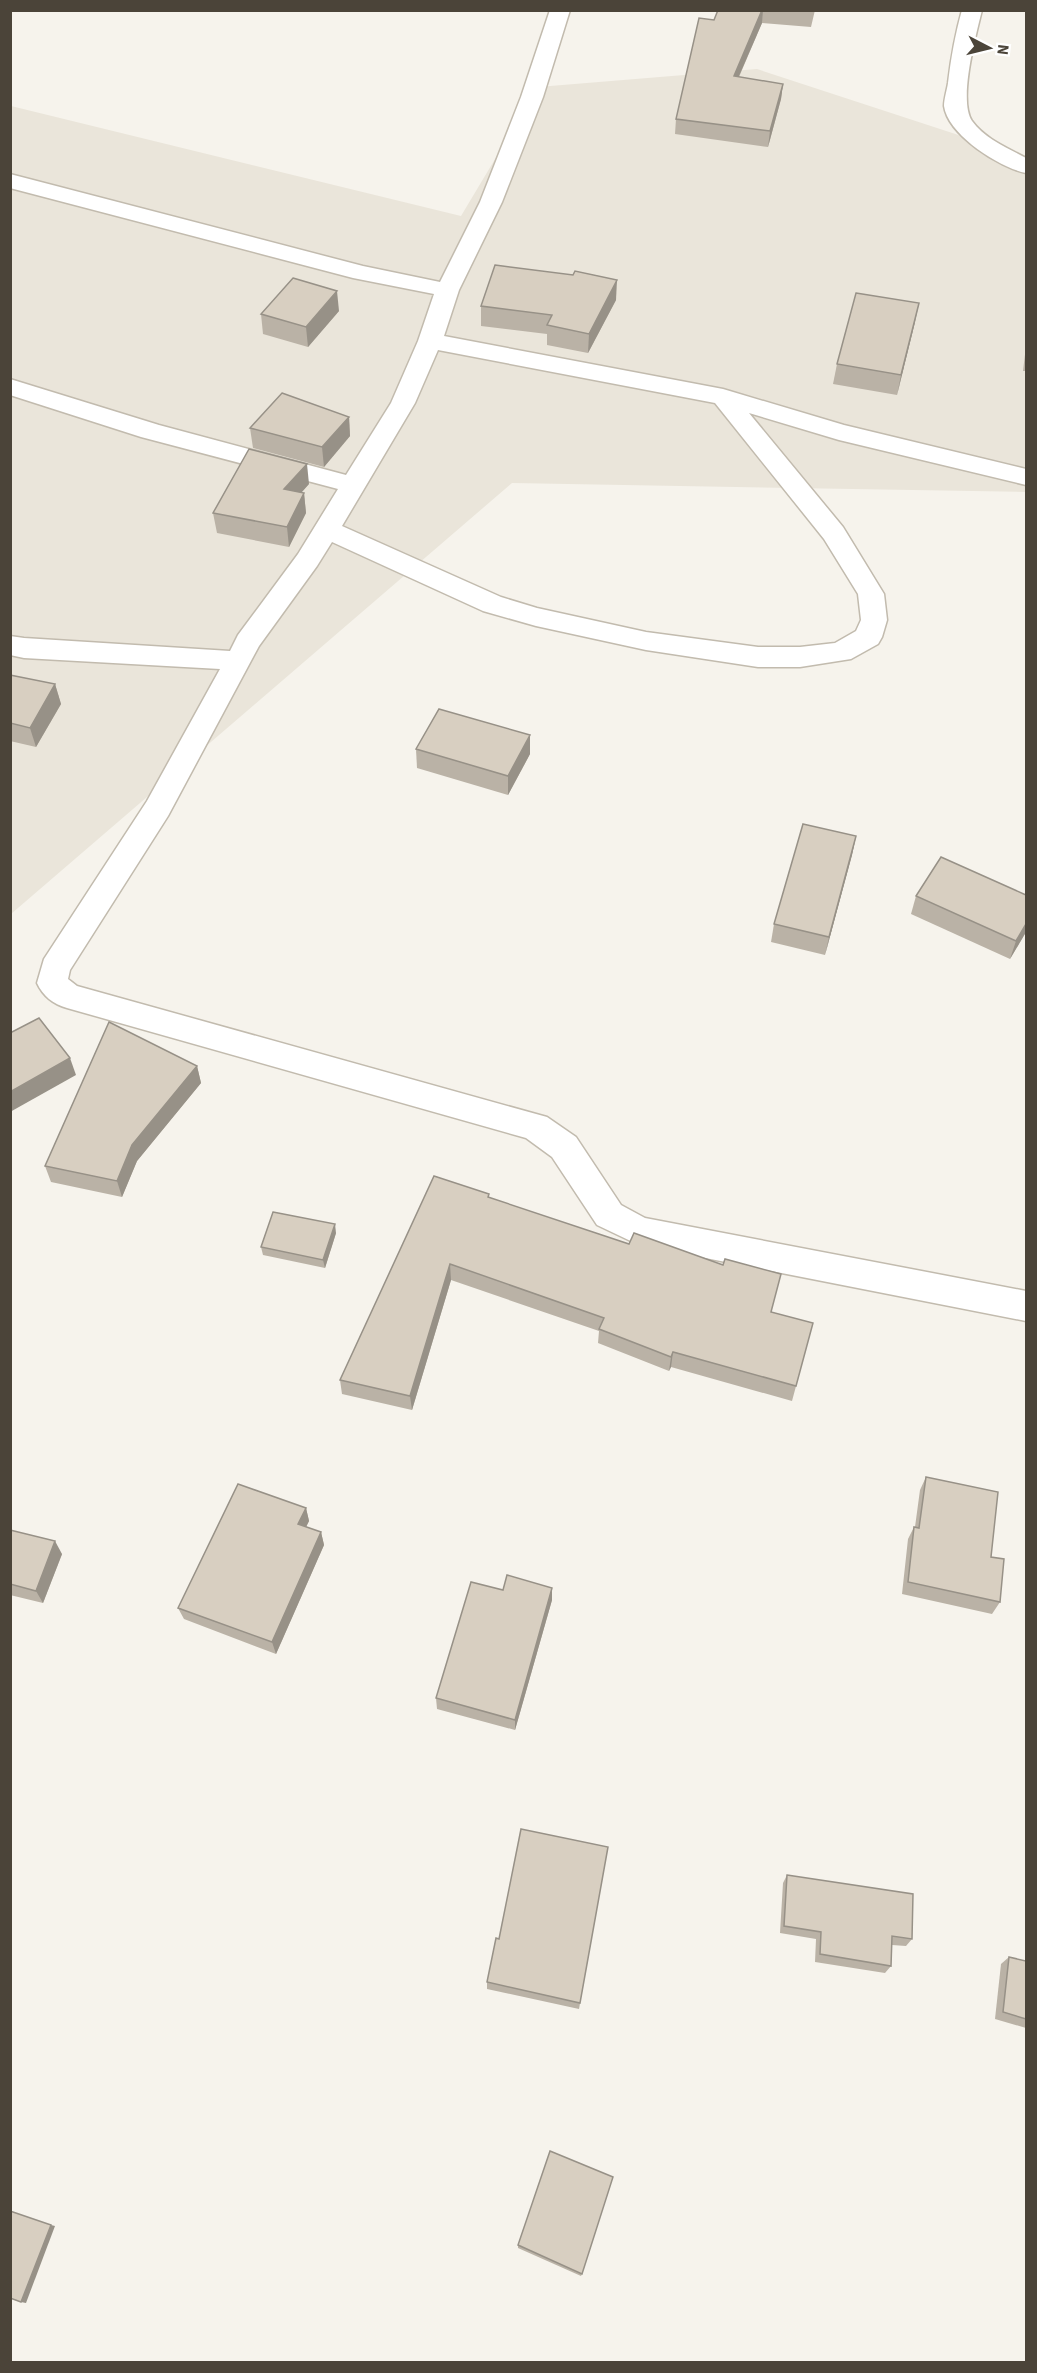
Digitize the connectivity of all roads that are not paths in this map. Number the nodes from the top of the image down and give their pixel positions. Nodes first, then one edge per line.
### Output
1 (972, 10) edge
2 (553, 14) edge
3 (1026, 167) edge
4 (10, 181) edge
5 (447, 290) junction
6 (430, 342) junction
7 (10, 387) edge
8 (723, 397) junction
9 (1026, 477) edge
10 (353, 486) junction
11 (326, 529) junction
12 (10, 645) edge
13 (238, 661) junction
14 (1026, 1306) edge

1 - 3 street
2 - 5 street
4 - 5 street
5 - 6 street
6 - 8 street
6 - 10 street
7 - 10 street
8 - 9 street
8 - 11 street
10 - 11 street
11 - 13 street
12 - 13 street
13 - 14 street

